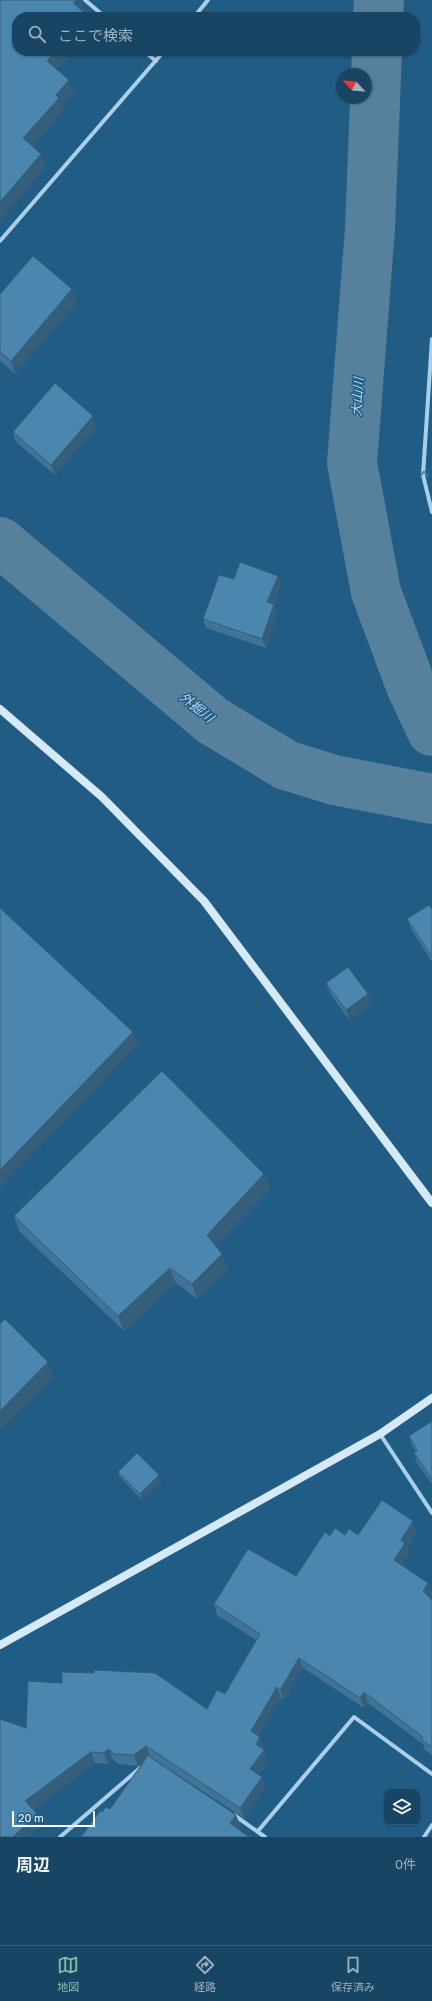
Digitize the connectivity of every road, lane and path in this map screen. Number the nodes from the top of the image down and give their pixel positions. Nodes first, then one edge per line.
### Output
1 (85, 0) edge
2 (208, 0) edge
3 (99, 12) edge
4 (198, 12) edge
5 (150, 56) edge
6 (160, 56) edge
7 (156, 61) junction
8 (0, 241) edge
9 (432, 339) edge
10 (432, 512) edge
11 (0, 709) edge
12 (432, 1203) edge
13 (432, 1398) edge
14 (380, 1434) junction
15 (432, 1513) edge
16 (0, 1644) edge
17 (144, 1765) edge
18 (432, 1774) edge
19 (226, 1810) edge
20 (432, 1826) edge
21 (258, 1831) junction
22 (60, 1837) edge
23 (266, 1837) edge
24 (424, 1837) edge

1 - 3 street
2 - 4 street
5 - 7 street
6 - 7 street
7 - 8 street
10 -> 9 street
11 - 12 street
13 - 14 street
14 - 15 street
14 - 16 street
17 - 22 street
18 - 21 street
19 - 21 street
20 - 24 street
21 - 23 street

